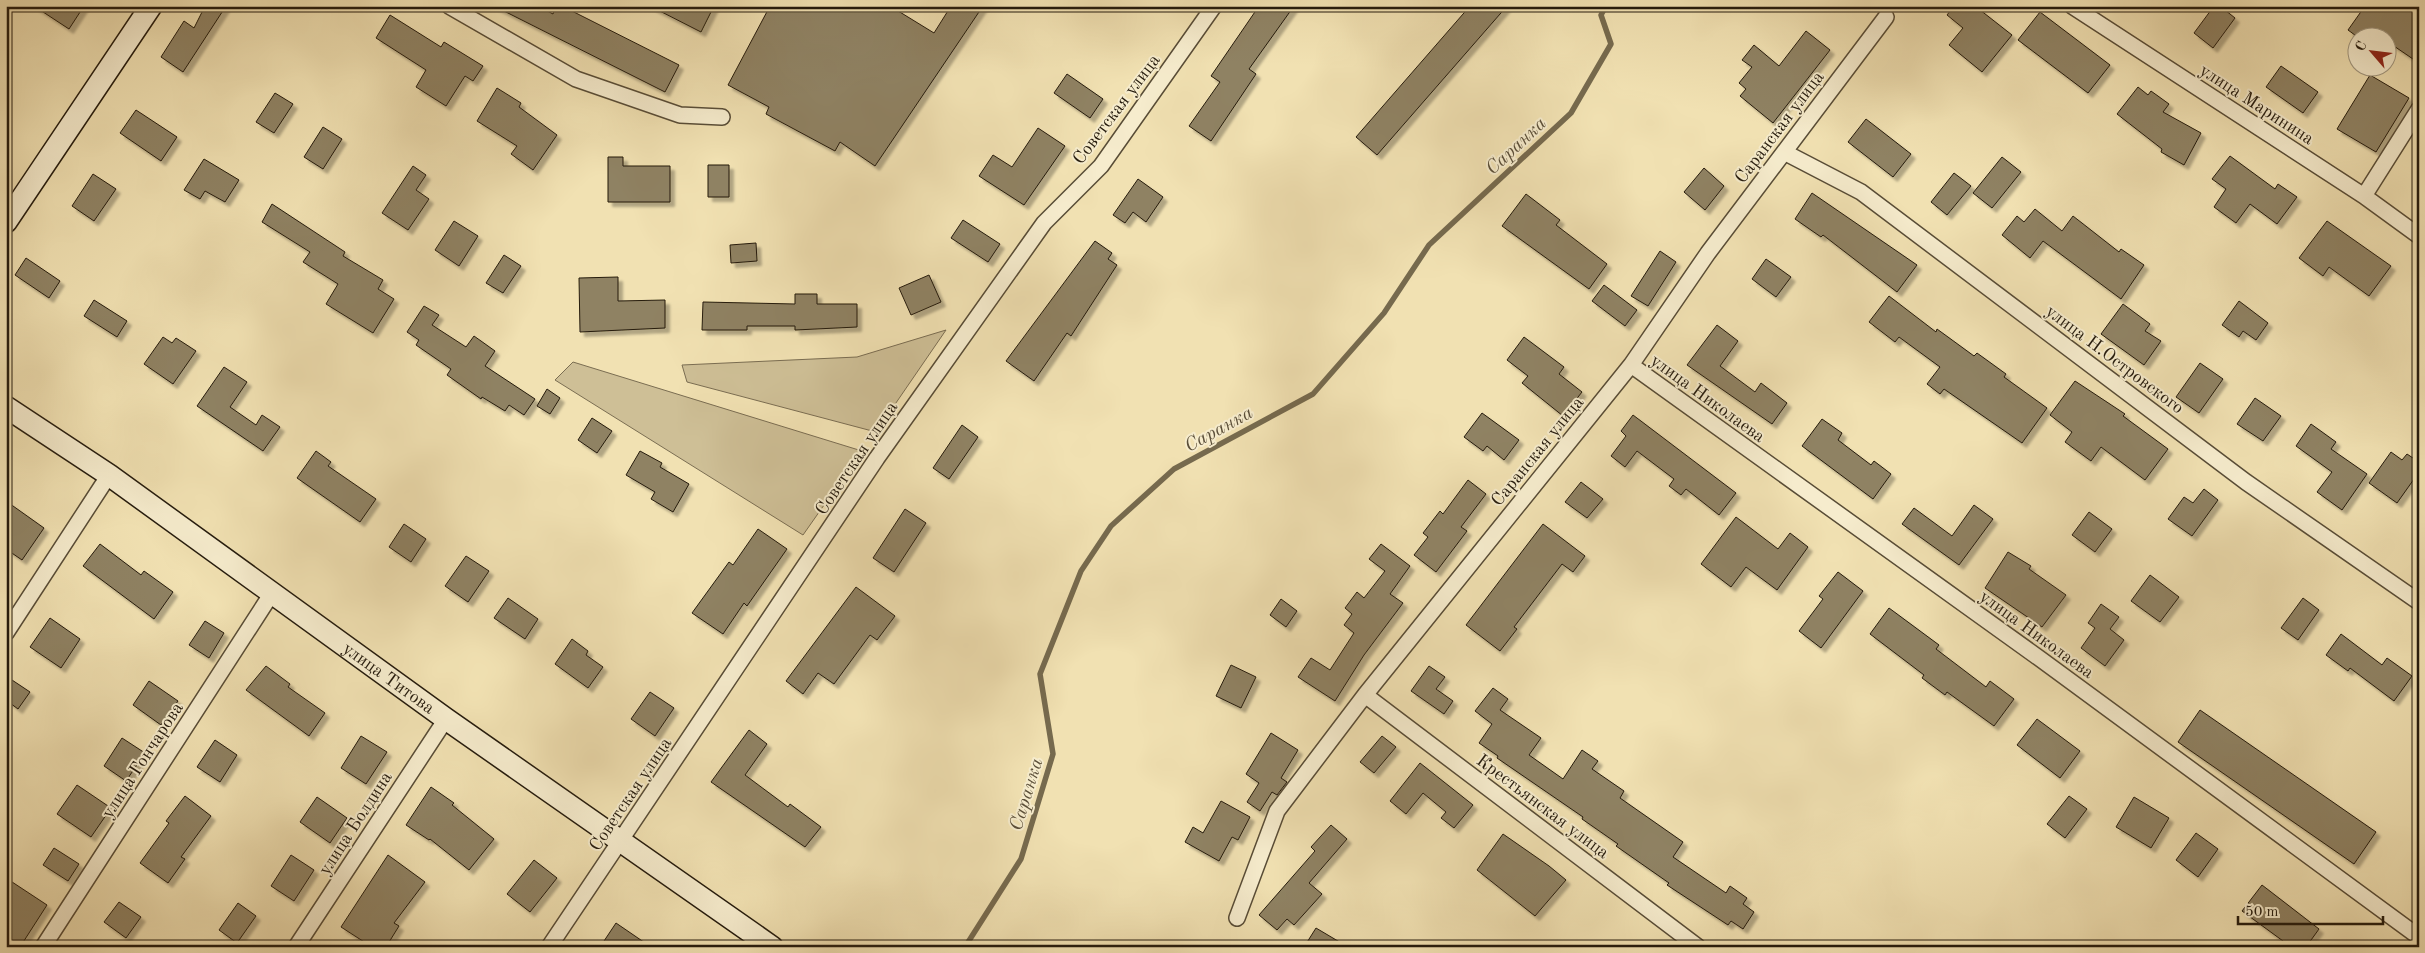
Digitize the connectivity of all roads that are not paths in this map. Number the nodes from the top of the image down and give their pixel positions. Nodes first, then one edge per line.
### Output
1 (151, 6) edge
2 (449, 6) edge
3 (1214, 6) edge
4 (2072, 6) edge
5 (1886, 17) dead end
6 (2419, 109) edge
7 (722, 116) dead end
8 (1784, 152) junction
9 (2364, 196) junction
10 (6, 222) edge
11 (2419, 236) edge
12 (1631, 365) junction
13 (6, 407) edge
14 (109, 475) junction
15 (272, 593) junction
16 (2419, 602) edge
17 (6, 633) edge
18 (1365, 695) junction
19 (446, 719) junction
20 (621, 842) junction
21 (1237, 918) dead end
22 (2419, 937) edge
23 (43, 947) edge
24 (296, 947) edge
25 (549, 947) edge
26 (772, 947) edge
27 (1698, 947) edge

1 - 10 main road
2 - 7 street
3 - 20 street, Советская улица
4 - 9 street, улица Маринина
5 - 8 street, Саранская улица
6 - 9 street
8 - 12 street, Саранская улица
8 - 16 street, улица Н.Островского
9 - 11 street, улица Маринина
12 - 18 street, Саранская улица
12 - 22 street, улица Николаева
13 - 14 main road, улица Титова
14 - 15 main road, улица Титова
14 - 17 street
15 - 19 main road, улица Титова
15 - 23 street, улица Гончарова
18 - 21 street, Саранская улица
18 - 27 street, Крестьянская улица
19 - 20 main road, улица Титова
19 - 24 street, улица Болдина
20 - 25 street, Советская улица
20 - 26 main road, улица Титова

